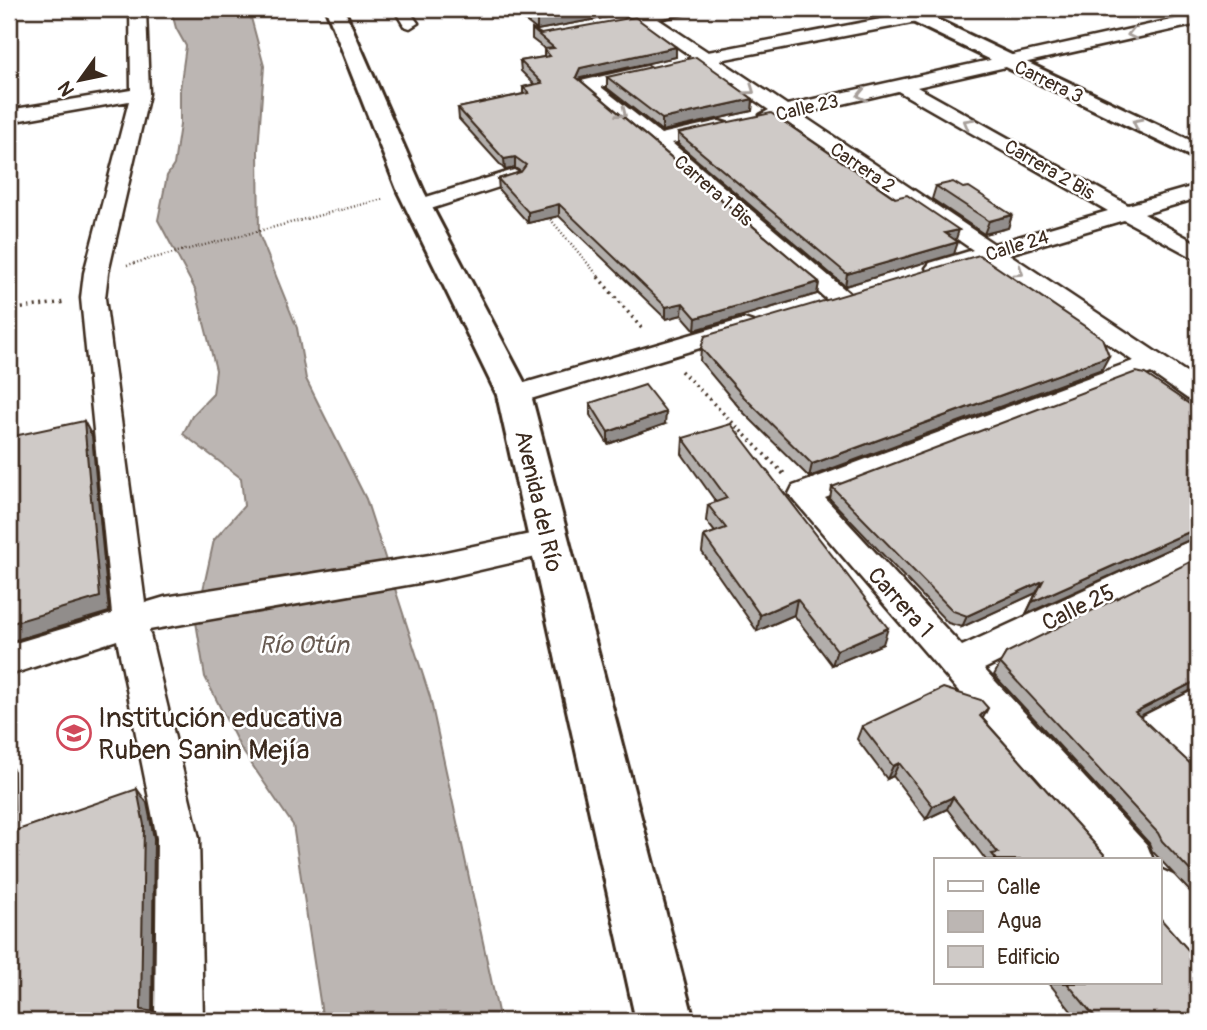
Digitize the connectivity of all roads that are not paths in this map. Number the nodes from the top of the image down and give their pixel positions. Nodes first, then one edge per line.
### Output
1 (138, 9) edge
2 (335, 9) edge
3 (401, 9) edge
4 (687, 9) edge
5 (1180, 9) edge
6 (909, 13) edge
7 (632, 16) edge
8 (1198, 18) edge
9 (410, 23) dead end
10 (704, 58) junction
11 (1010, 61) junction
12 (902, 86) junction
13 (140, 94) junction
14 (782, 113) junction
15 (9, 116) edge
16 (757, 118) edge
17 (732, 124) edge
18 (657, 141) junction
19 (1198, 153) edge
20 (514, 176) edge
21 (1198, 191) edge
22 (415, 200) junction
23 (1126, 213) junction
24 (991, 253) junction
25 (1198, 253) edge
26 (915, 275) edge
27 (865, 290) edge
28 (839, 298) junction
29 (814, 306) edge
30 (764, 321) edge
31 (1154, 363) junction
32 (1198, 393) edge
33 (514, 395) junction
34 (549, 542) junction
35 (1198, 548) edge
36 (147, 616) junction
37 (9, 660) edge
38 (957, 665) junction
39 (1130, 858) edge
40 (1162, 893) edge
41 (1198, 934) edge
42 (179, 1021) edge
43 (665, 1021) edge

1 - 13 street
2 - 22 main road, Avenida del Río
3 - 9 street
4 - 7 street
5 - 8 main road
6 - 10 street
6 - 11 main road, Carrera 3
7 - 10 street, Carrera 2
8 -> 11 street, Calle 23
10 -> 14 street, Carrera 2
10 -> 18 street, Carrera 1 Bis
11 - 12 street, Calle 23
19 -> 11 main road, Carrera 3
12 -> 14 street, Calle 23
23 -> 12 street, Carrera 2 Bis
13 - 15 street
13 - 36 street
14 - 16 street, Calle 23
14 - 24 street, Carrera 2
17 - 18 street
18 - 28 street, Carrera 1 Bis
20 - 22 street
21 - 23 street, Calle 24
22 - 33 main road, Avenida del Río
23 - 24 street, Calle 24
23 - 25 street, Carrera 2 Bis
24 - 26 street, Calle 24
24 -> 31 street, Carrera 2
27 - 28 street
28 - 29 street
30 - 33 street
31 - 32 street, Carrera 2
31 - 38 street, Carrera 1
33 - 34 main road, Avenida del Río
34 - 36 street
34 - 43 main road, Avenida del Río
35 - 38 street, Calle 25
36 - 37 street
36 - 42 street
38 - 39 street, Carrera 1
40 - 41 street

